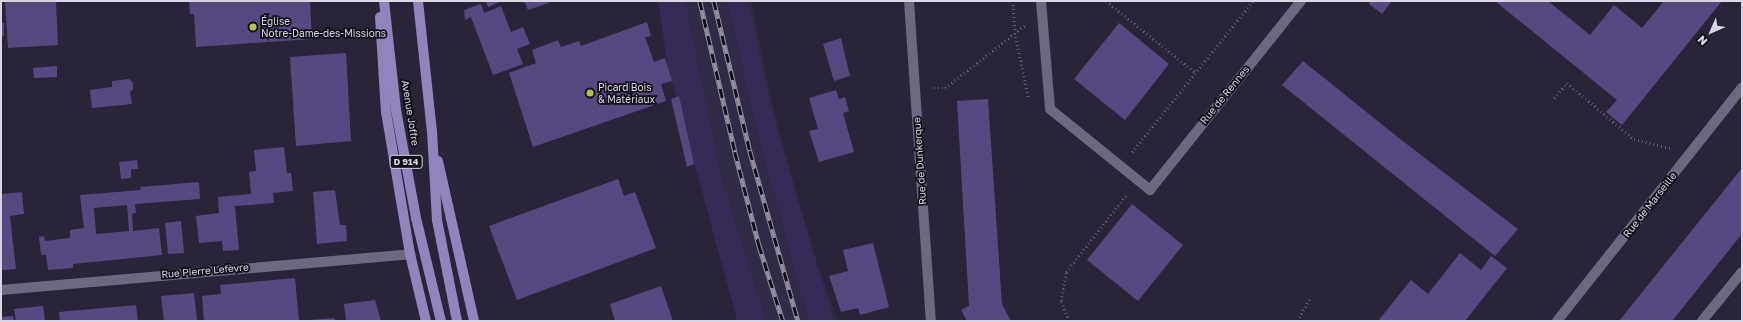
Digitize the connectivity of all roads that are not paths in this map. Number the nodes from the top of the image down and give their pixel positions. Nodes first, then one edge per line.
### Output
1 (378, 1) edge
2 (384, 1) edge
3 (418, 1) edge
4 (909, 1) edge
5 (1301, 1) edge
6 (1042, 6) edge
7 (1742, 88) edge
8 (432, 132) junction
9 (410, 254) junction
10 (1742, 272) edge
11 (1, 290) edge
12 (426, 321) edge
13 (440, 321) edge
14 (457, 321) edge
15 (474, 321) edge
16 (931, 321) edge
17 (1557, 321) edge
18 (1702, 321) edge

1 - 9 main road, Avenue Joffre / D 914
2 - 13 main road, Avenue Joffre / D 914
3 - 8 main road, Avenue Joffre / D 914
4 - 16 street, Rue de Dunkerque
5 - 6 street, Rue de Rennes
7 - 17 street, Rue de Marseille
8 - 14 main road, Avenue Joffre / D 914
8 - 15 main road, Avenue Joffre / D 914
9 - 11 street, Rue Pierre Lefèvre
9 - 12 main road, Avenue Joffre / D 914
10 - 18 street

